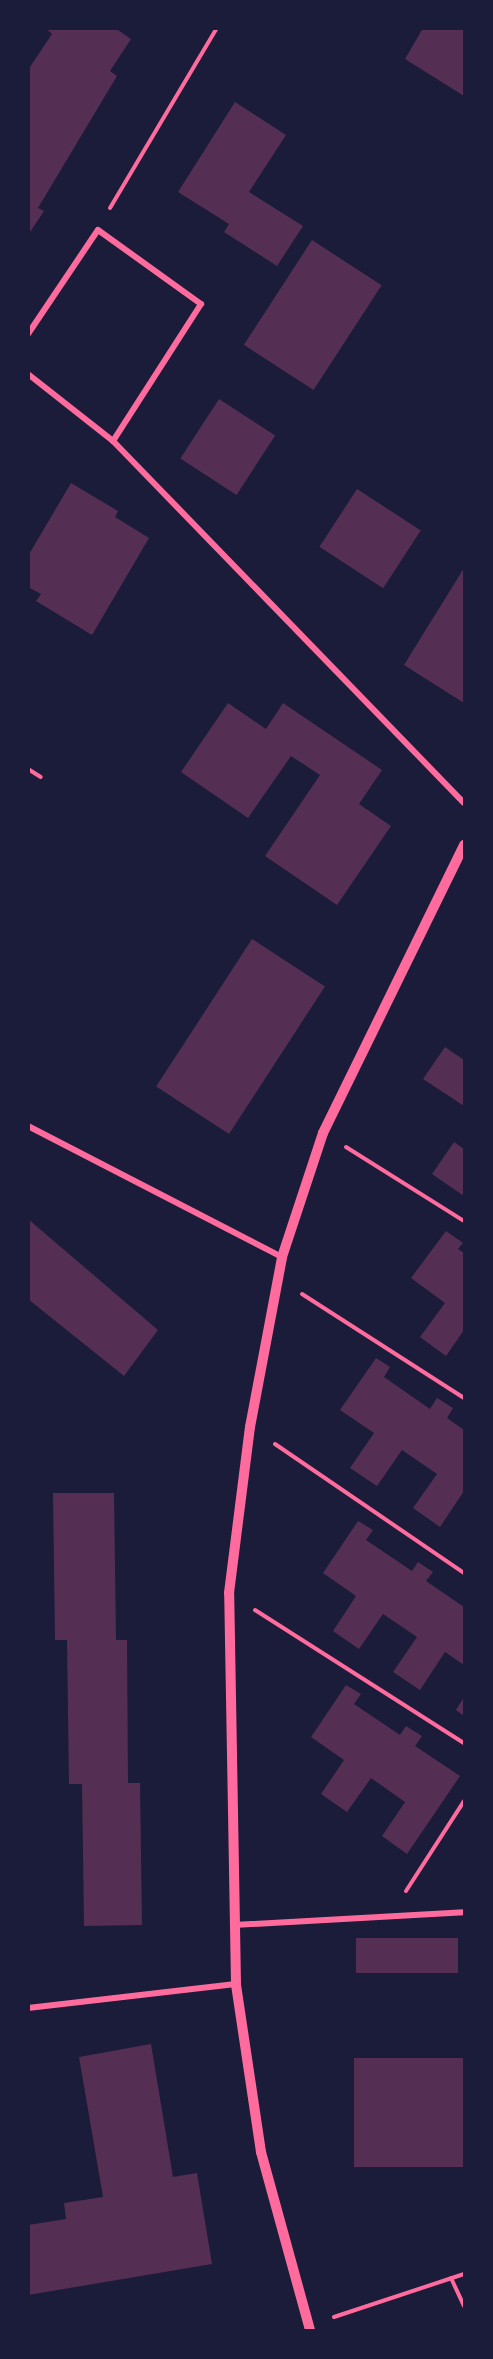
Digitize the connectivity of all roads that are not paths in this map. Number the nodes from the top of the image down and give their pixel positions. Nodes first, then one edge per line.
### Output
1 (28, 334) edge
2 (28, 374) edge
3 (113, 441) junction
4 (465, 803) edge
5 (465, 845) edge
6 (28, 1126) edge
7 (282, 1257) junction
8 (465, 1912) edge
9 (233, 1925) junction
10 (236, 1984) junction
11 (28, 2008) edge
12 (309, 2327) edge

1 - 3 street
2 - 3 street
3 - 4 street
5 - 7 street
6 - 7 street
7 - 9 street
8 - 9 street
9 - 10 street
10 - 11 street
10 - 12 street

